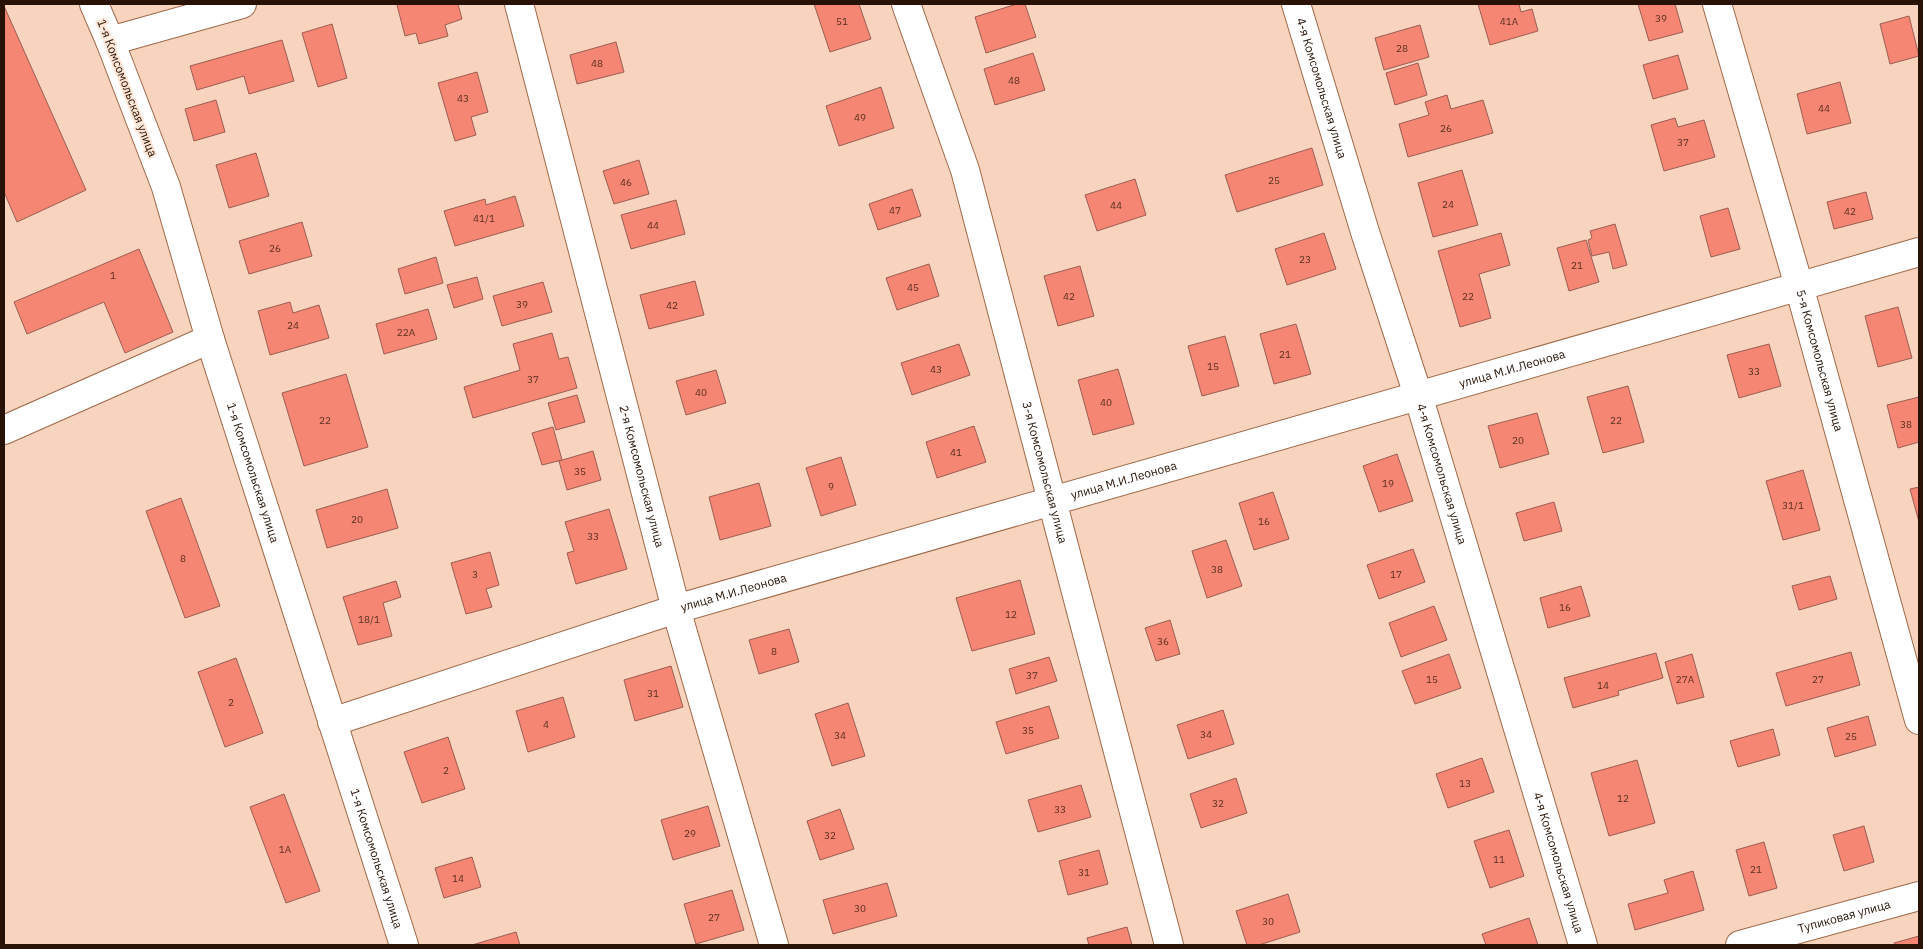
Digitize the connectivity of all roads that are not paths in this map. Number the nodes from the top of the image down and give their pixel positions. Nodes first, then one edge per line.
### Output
1 (94, 4) edge
2 (242, 4) edge
3 (518, 4) edge
4 (906, 4) edge
5 (1296, 4) edge
6 (1717, 4) edge
7 (110, 41) junction
8 (1919, 252) edge
9 (1799, 286) junction
10 (210, 339) junction
11 (1418, 395) junction
12 (4, 430) edge
13 (1052, 501) junction
14 (676, 609) junction
15 (1919, 720) edge
16 (332, 722) junction
17 (1919, 896) edge
18 (404, 945) edge
19 (774, 945) edge
20 (1170, 945) edge
21 (1583, 945) edge
22 (1740, 945) edge

1 - 7 street, 1-я Комсомольская улица
2 - 7 street
3 - 14 street, 2-я Комсомольская улица
4 - 13 street, 3-я Комсомольская улица
5 - 11 street, 4-я Комсомольская улица
6 - 9 street, 5-я Комсомольская улица
7 - 10 street, 1-я Комсомольская улица
8 - 9 street, улица М.И.Леонова
9 - 11 street, улица М.И.Леонова
9 - 15 street, 5-я Комсомольская улица
10 - 12 street
10 - 16 street, 1-я Комсомольская улица
11 - 13 street, улица М.И.Леонова
11 - 21 street, 4-я Комсомольская улица
13 - 14 street, улица М.И.Леонова
13 - 20 street, 3-я Комсомольская улица
14 - 16 street, улица М.И.Леонова
14 - 19 street, 2-я Комсомольская улица
16 - 18 street, 1-я Комсомольская улица
17 - 22 street, Тупиковая улица

